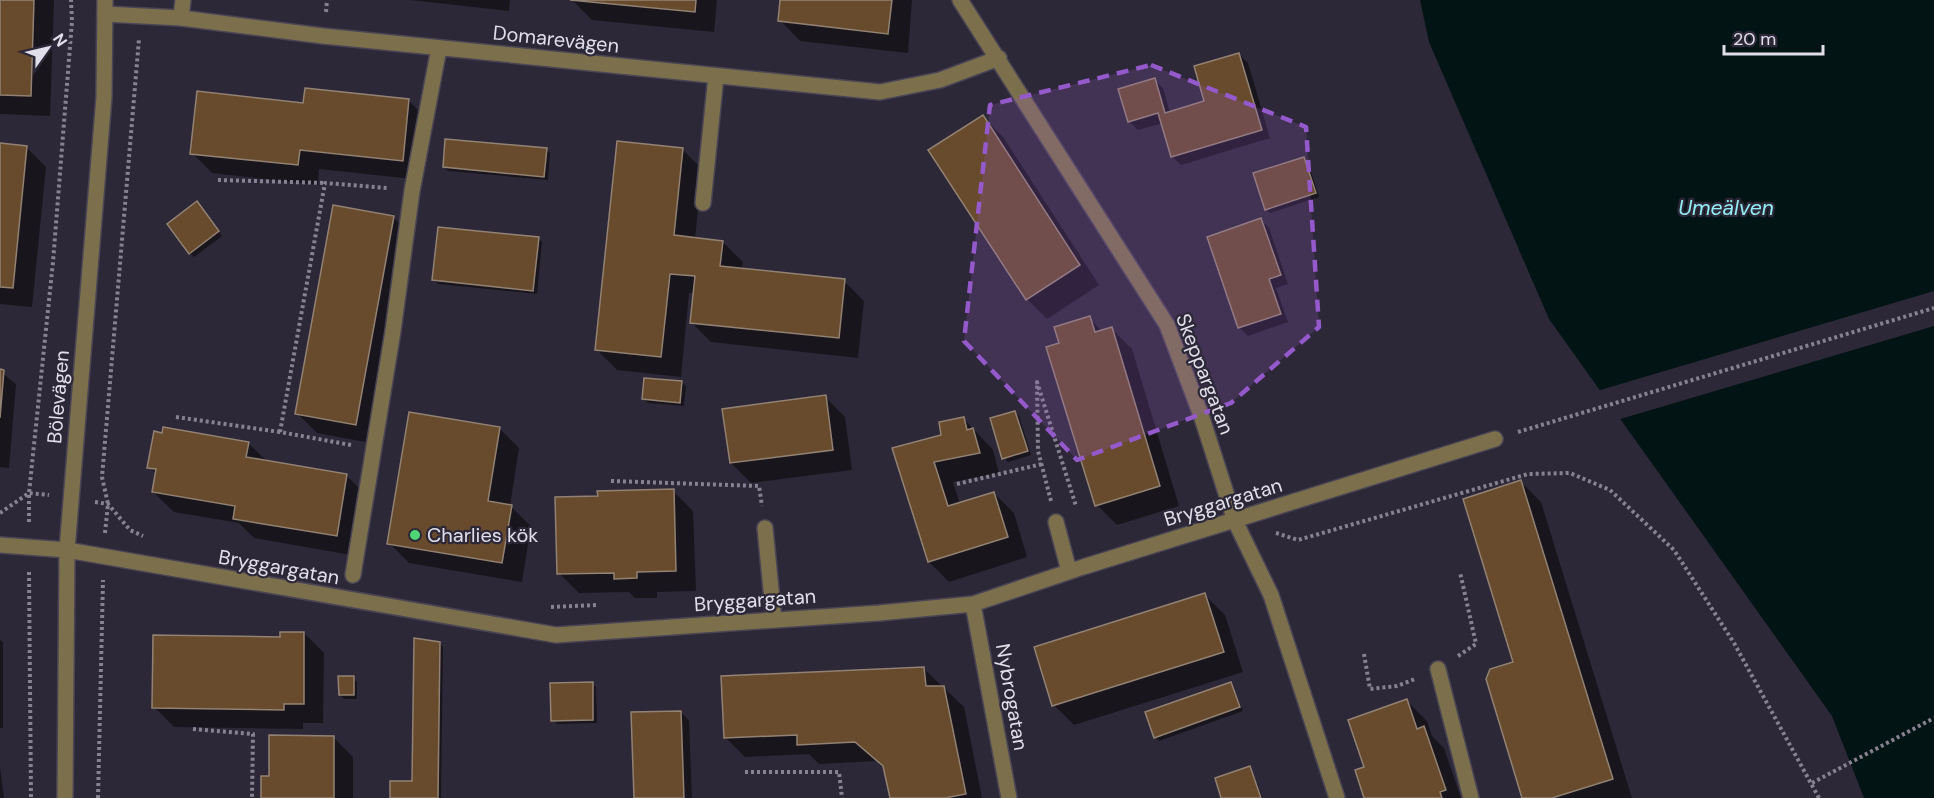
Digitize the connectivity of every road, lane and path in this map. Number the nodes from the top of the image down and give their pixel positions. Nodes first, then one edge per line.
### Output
1 (71, 0) edge
2 (183, 0) edge
3 (960, 0) edge
4 (105, 7) edge
5 (141, 16) junction
6 (181, 18) junction
7 (439, 48) junction
8 (999, 58) junction
9 (716, 76) junction
10 (218, 180) dead end
11 (325, 183) junction
12 (412, 190) junction
13 (703, 203) dead end
14 (1934, 308) edge
15 (176, 417) dead end
16 (280, 432) junction
17 (1495, 439) joint
18 (374, 448) junction
19 (1042, 464) junction
20 (611, 481) dead end
21 (957, 483) dead end
22 (29, 493) junction
23 (71, 498) junction
24 (108, 504) junction
25 (0, 513) edge
26 (1078, 514) dead end
27 (1235, 521) junction
28 (1056, 522) joint
29 (765, 528) joint
30 (146, 538) dead end
31 (0, 545) edge
32 (28, 548) junction
33 (67, 550) junction
34 (104, 556) junction
35 (1069, 571) junction
36 (1460, 572) dead end
37 (353, 575) dead end
38 (974, 604) junction
39 (601, 605) dead end
40 (544, 607) dead end
41 (774, 620) junction
42 (1364, 654) dead end
43 (1438, 669) joint
44 (1397, 686) dead end
45 (1934, 718) edge
46 (193, 729) dead end
47 (745, 772) dead end
48 (1812, 783) junction
49 (31, 798) edge
50 (65, 798) edge
51 (98, 798) edge
52 (252, 798) edge
53 (842, 798) edge
54 (1009, 798) edge
55 (1337, 798) edge
56 (1471, 798) edge
57 (1819, 798) edge

1 - 22 path
2 - 6 street
3 - 8 street, Skeppargatan
4 - 5 street, Domarevägen
4 - 23 street, Bölevägen
5 - 6 street, Domarevägen
5 - 24 path
6 - 7 street, Domarevägen
7 - 9 street, Domarevägen
7 - 12 street
8 - 9 street, Domarevägen
8 - 27 street, Skeppargatan
9 - 13 street
10 - 11 path
11 - 12 path
11 - 16 path
12 - 18 street
14 - 17 path
15 - 16 path
16 - 18 path
17 - 27 street, Bryggargatan
18 - 37 street
19 - 21 path
19 - 26 path
19 - 28 path
20 - 29 path
22 - 23 path
22 - 25 path
22 - 32 path
23 - 24 path
23 - 33 street, Bölevägen
24 - 30 path
24 - 34 path
27 - 35 street, Bryggargatan
27 - 48 path
27 - 55 street, Skeppargatan
28 - 35 street
29 - 41 street
31 - 32 street, Bryggargatan
32 - 33 street, Bryggargatan
32 - 49 path
33 - 34 street, Bryggargatan
33 - 50 street, Bölevägen
34 - 41 street, Bryggargatan
34 - 51 path
35 - 38 street, Bryggargatan
36 - 43 path
38 - 41 street, Bryggargatan
38 - 54 street, Nybrogatan
39 - 40 path
42 - 44 path
43 - 56 street
45 - 48 path
46 - 52 path
47 - 53 path
48 - 57 path

